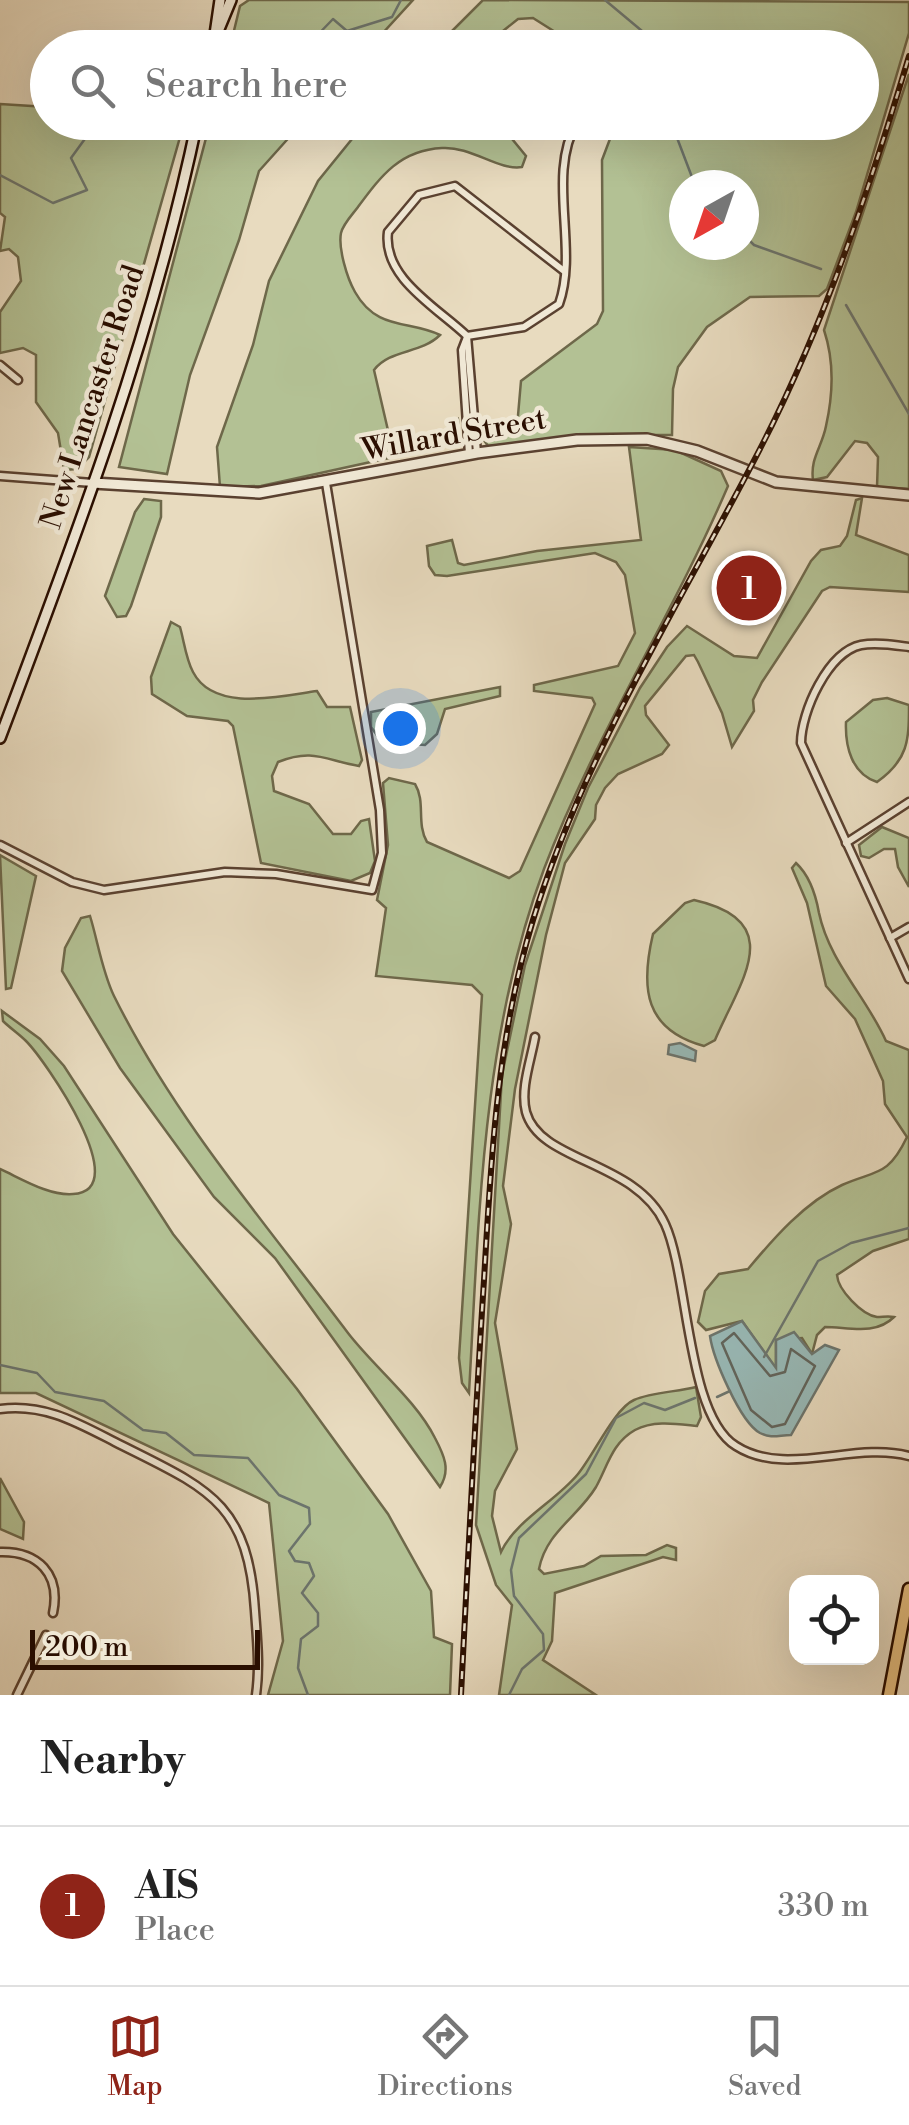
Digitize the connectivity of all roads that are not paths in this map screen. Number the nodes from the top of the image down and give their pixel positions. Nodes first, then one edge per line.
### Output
1 (220, 0) edge
2 (231, 0) edge
3 (217, 30) edge
4 (218, 30) edge
5 (193, 140) edge
6 (570, 140) edge
7 (564, 271) junction
8 (467, 336) junction
9 (0, 365) edge
10 (18, 380) dead end
11 (473, 454) junction
12 (0, 476) edge
13 (94, 483) junction
14 (326, 483) junction
15 (909, 494) edge
16 (909, 647) edge
17 (0, 738) edge
18 (909, 802) edge
19 (846, 843) junction
20 (0, 845) edge
21 (909, 927) edge
22 (890, 938) junction
23 (909, 979) edge
24 (535, 1037) dead end
25 (0, 1409) edge
26 (909, 1456) edge
27 (0, 1552) edge
28 (909, 1589) edge
29 (53, 1613) dead end
30 (46, 1635) dead end
31 (17, 1695) edge
32 (256, 1695) edge
33 (889, 1695) edge

1 - 3 street
2 - 4 street
5 - 13 street, New Lancaster Road
6 - 7 street
7 - 8 street
7 - 8 street
8 - 11 street
9 - 10 street
11 - 14 street, Willard Street
11 - 15 street, Willard Street
12 - 13 street, Willard Street
13 - 14 street, Willard Street
13 - 17 street, New Lancaster Road
14 - 20 street
16 - 19 street
18 - 19 street
19 - 22 street
21 - 22 street
22 - 23 street
24 - 26 street
25 - 32 street
27 - 29 street
28 - 33 main road
30 - 31 street

